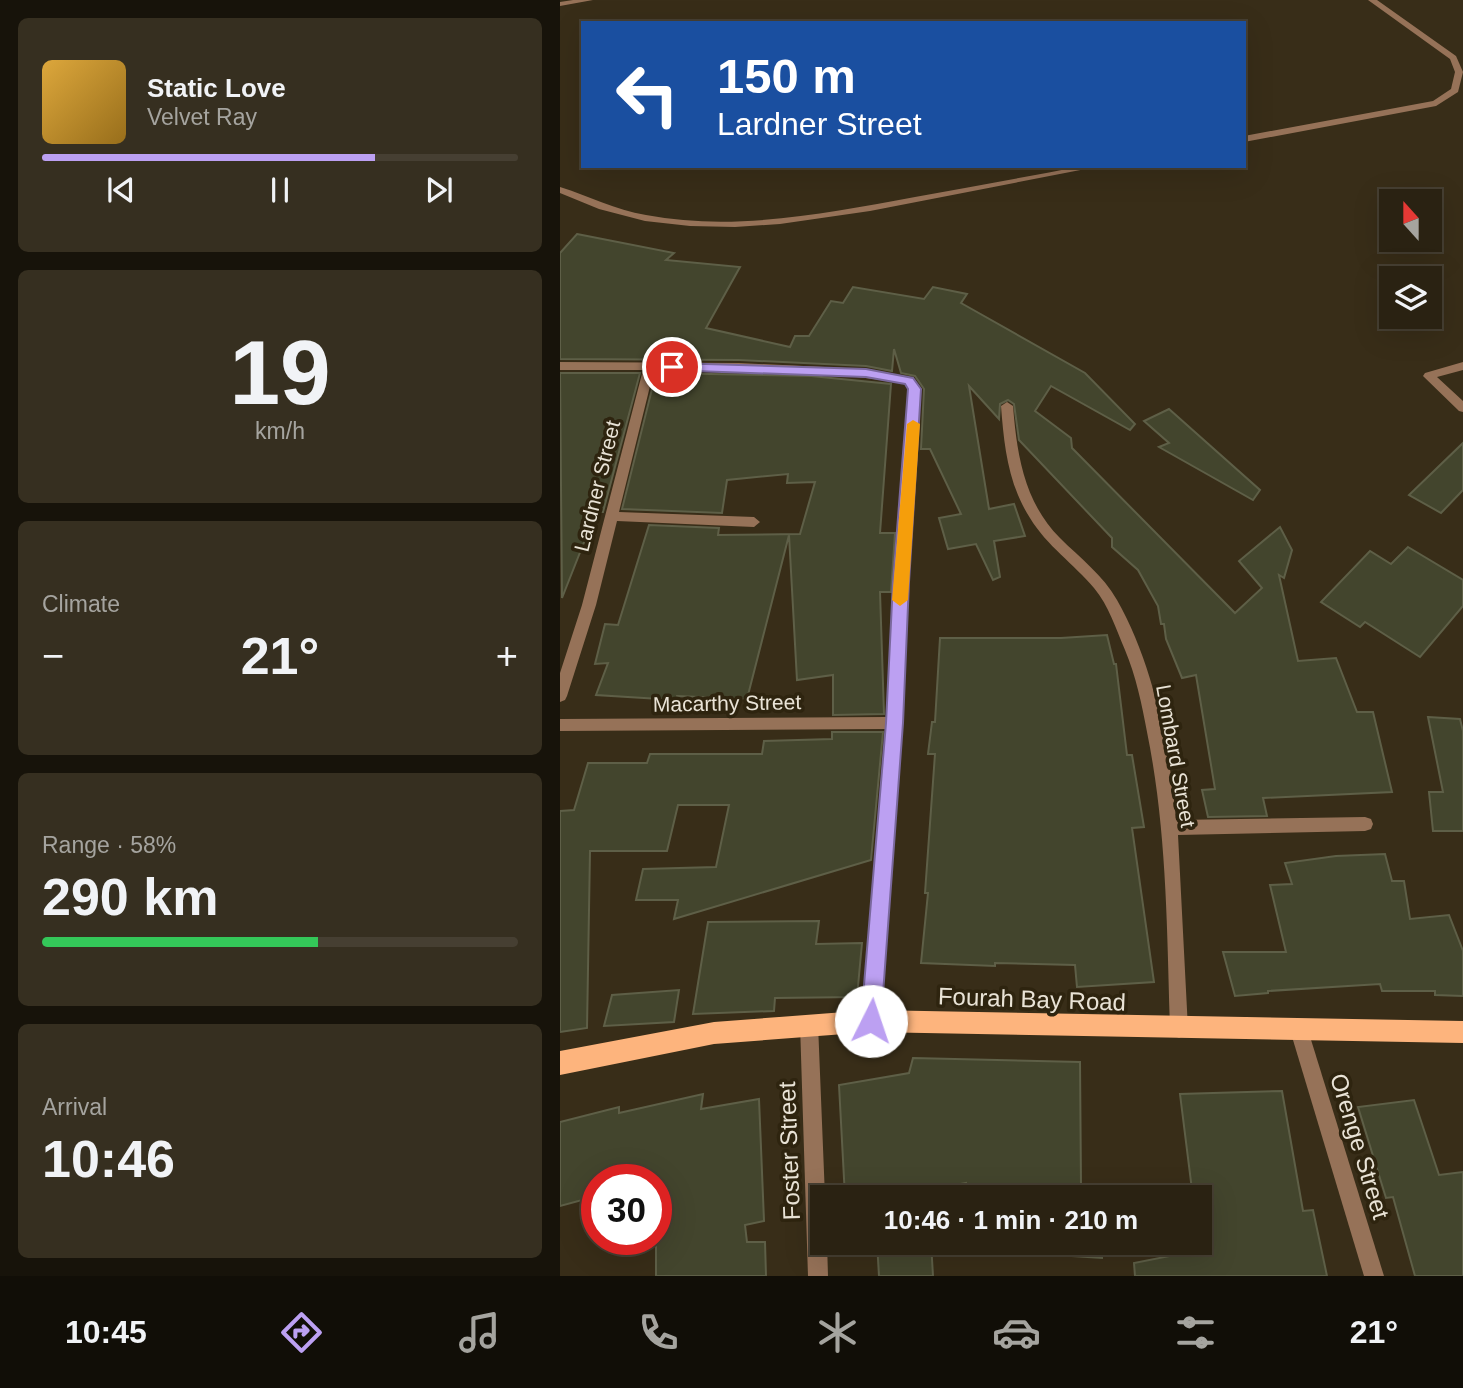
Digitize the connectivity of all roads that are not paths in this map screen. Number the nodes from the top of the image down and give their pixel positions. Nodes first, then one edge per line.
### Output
1 (589, 0) edge
2 (1372, 0) edge
3 (560, 4) edge
4 (1246, 139) edge
5 (1086, 168) edge
6 (560, 190) edge
7 (560, 366) edge
8 (1463, 366) edge
9 (649, 367) junction
10 (1007, 406) dead end
11 (1463, 408) edge
12 (612, 516) junction
13 (754, 522) dead end
14 (560, 696) edge
15 (894, 723) junction
16 (560, 725) edge
17 (1365, 824) dead end
18 (1170, 828) junction
19 (871, 1021) junction
20 (809, 1024) junction
21 (1180, 1029) junction
22 (1299, 1030) junction
23 (1463, 1032) edge
24 (560, 1063) edge
25 (818, 1276) edge
26 (1374, 1276) edge

1 - 3 street
2 - 4 street
5 - 6 street
7 - 9 street
8 - 11 street
9 - 12 street, Lardner Street
9 - 15 street
10 - 18 street, Lombard Street
12 - 13 street
12 - 14 street, Lardner Street
15 - 16 street, Macarthy Street
15 - 19 street
17 - 18 street
18 - 21 street, Lombard Street
19 - 20 main road, Fourah Bay Road
19 - 21 main road, Fourah Bay Road
20 - 24 main road, Fourah Bay Road
20 - 25 street, Foster Street
21 - 22 main road, Fourah Bay Road
22 - 23 main road, Fourah Bay Road
22 - 26 street, Orenge Street

